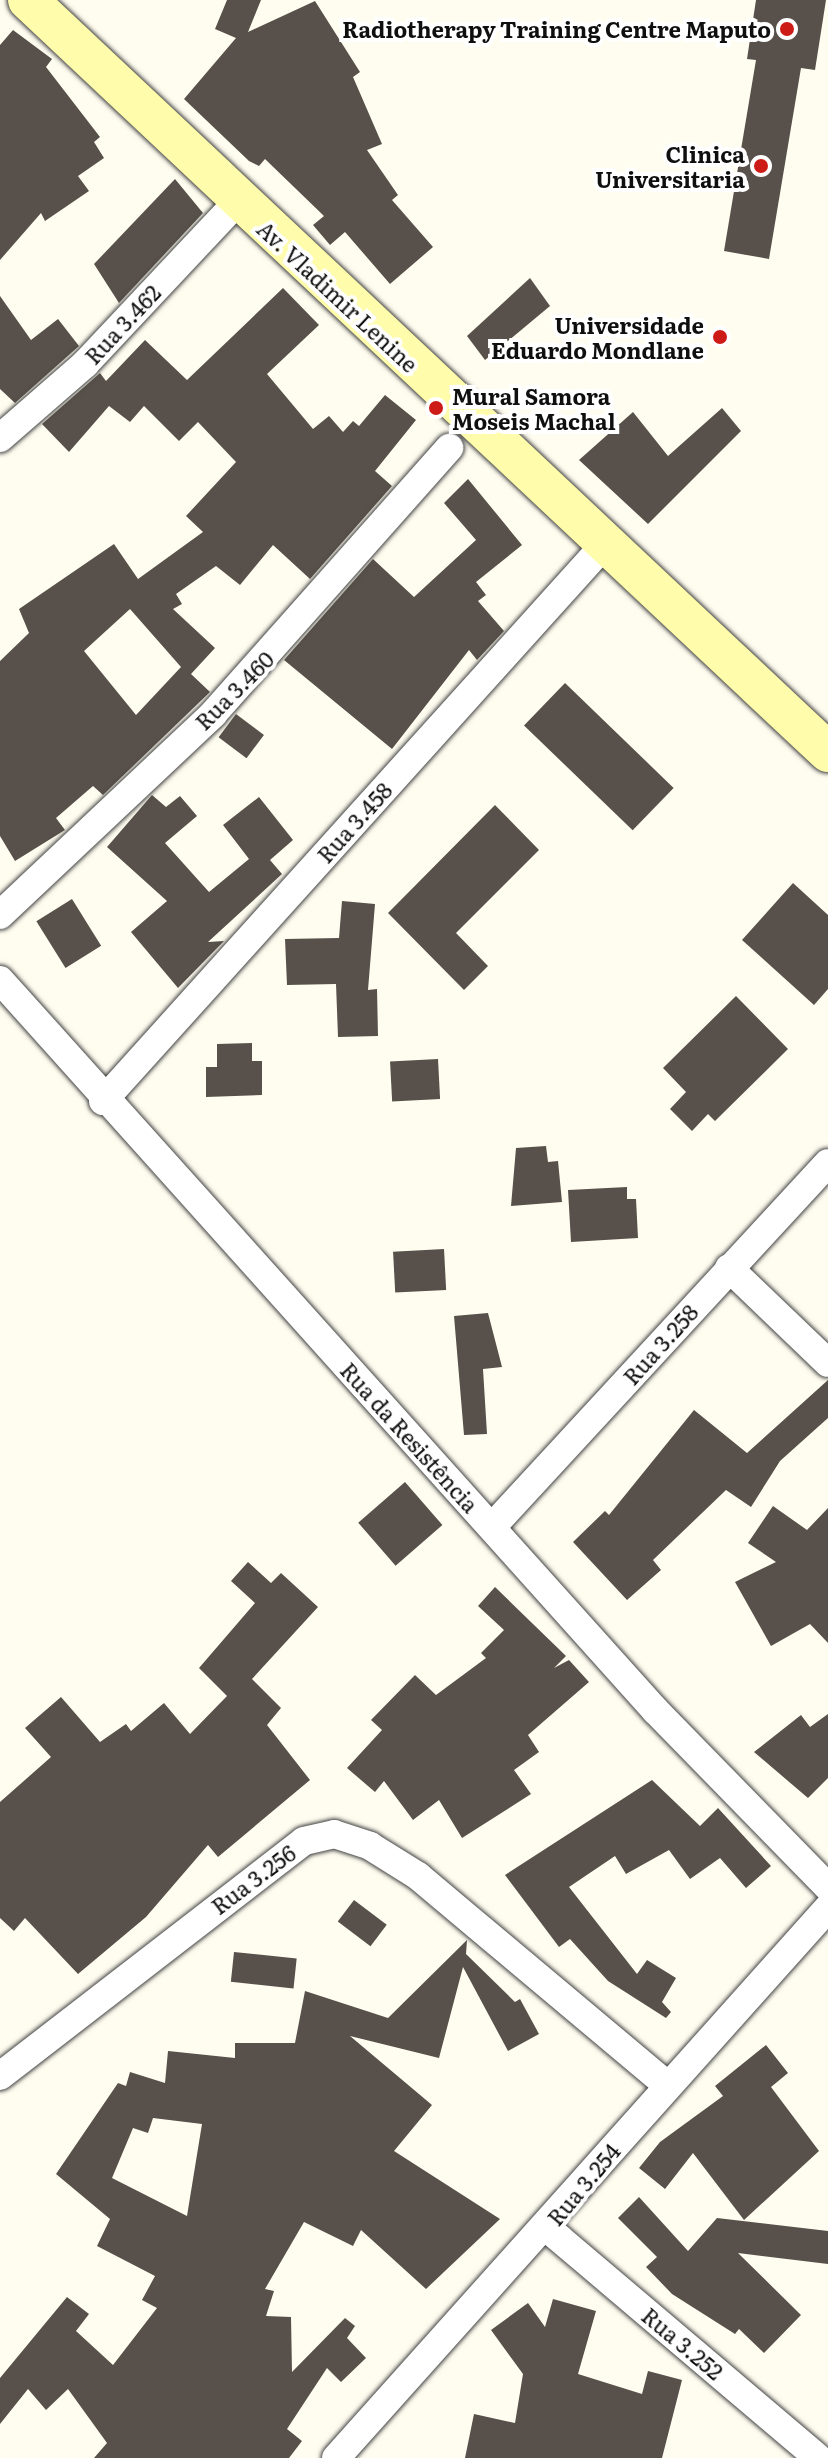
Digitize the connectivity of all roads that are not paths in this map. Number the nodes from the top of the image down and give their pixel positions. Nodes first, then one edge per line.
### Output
1 (28, 0) edge
2 (237, 202) junction
3 (0, 438) edge
4 (449, 448) dead end
5 (605, 544) junction
6 (828, 752) edge
7 (0, 915) edge
8 (0, 980) edge
9 (103, 1101) junction
10 (828, 1163) edge
11 (729, 1268) junction
12 (828, 1363) edge
13 (492, 1527) junction
14 (828, 1887) edge
15 (828, 1908) edge
16 (0, 2076) edge
17 (666, 2084) junction
18 (547, 2228) junction
19 (336, 2458) edge
20 (818, 2458) edge

1 - 2 main road, Av. Vladimir Lenine
2 - 3 street, Rua 3.462
2 - 5 main road, Av. Vladimir Lenine
4 - 7 street, Rua 3.460
5 - 6 main road, Av. Vladimir Lenine
5 - 9 street, Rua 3.458
8 - 9 street, Rua da Resistência
9 - 13 street, Rua da Resistência
10 - 11 street, Rua 3.258
11 - 12 street
11 - 13 street, Rua 3.258
13 - 14 street, Rua da Resistência
15 - 17 street, Rua 3.254
16 - 17 street, Rua 3.256
17 - 18 street, Rua 3.254
18 - 19 street, Rua 3.254
18 - 20 street, Rua 3.252

